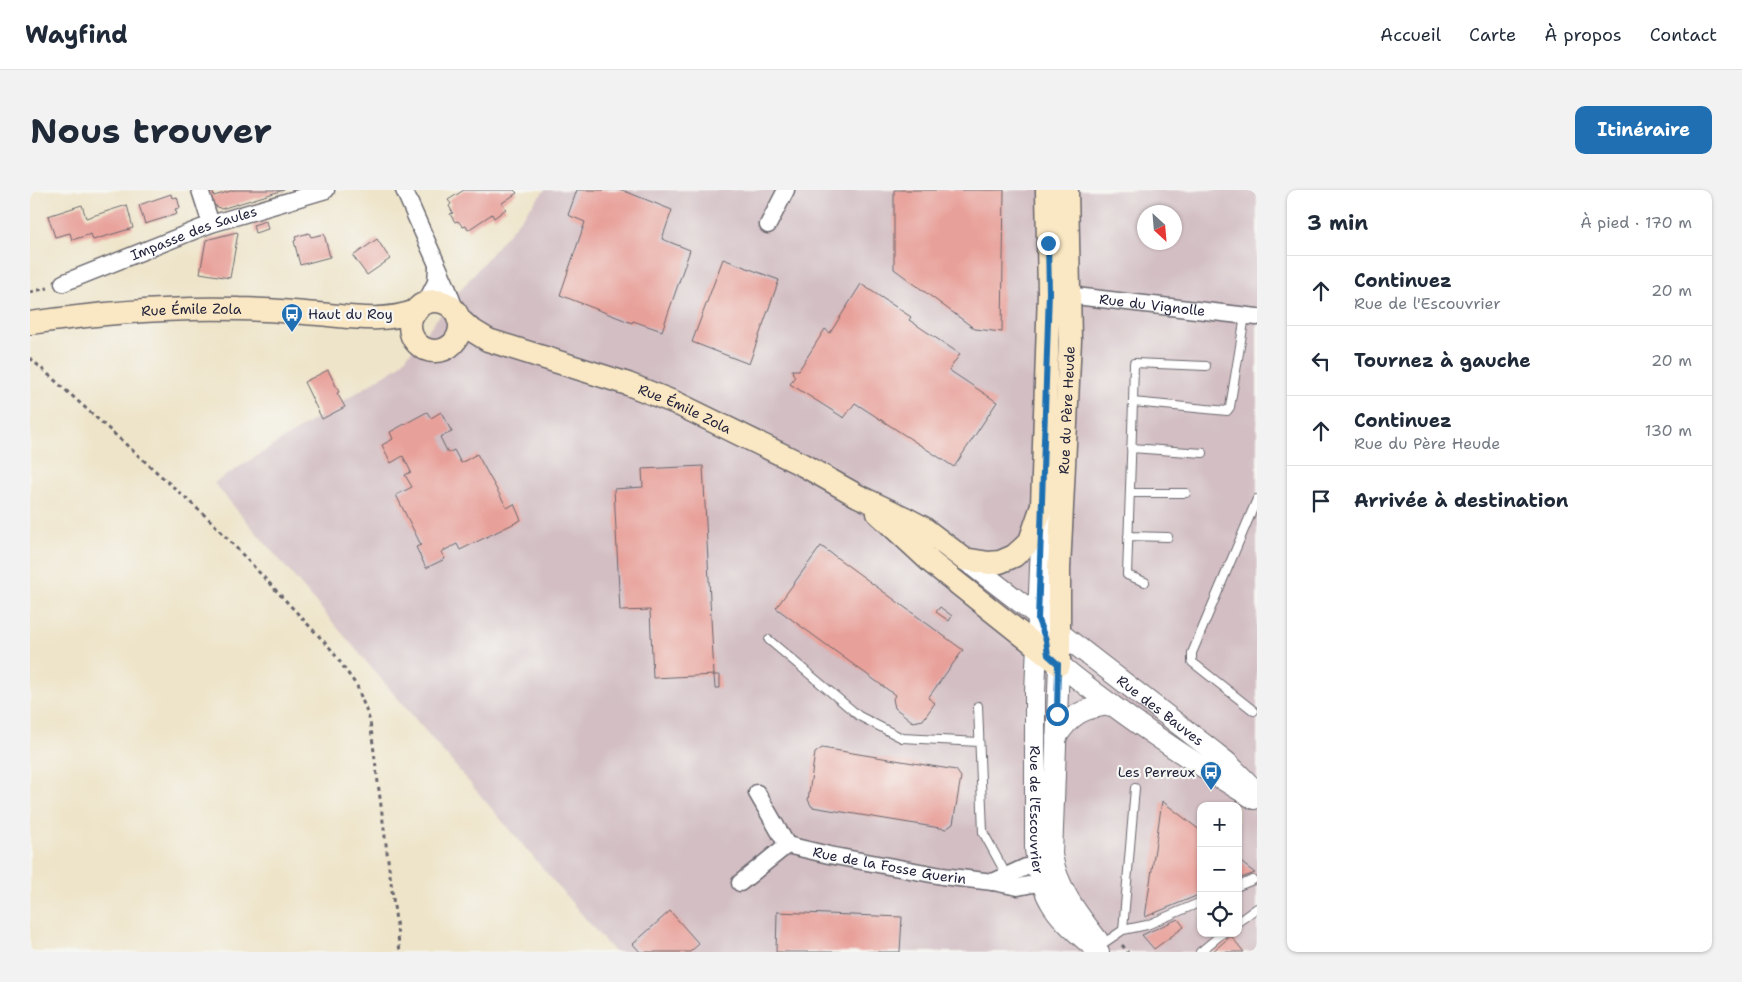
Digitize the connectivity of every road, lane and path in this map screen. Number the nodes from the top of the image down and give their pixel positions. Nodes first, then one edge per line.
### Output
1 (200, 190) edge
2 (326, 190) edge
3 (404, 190) edge
4 (786, 190) edge
5 (1047, 190) edge
6 (1067, 190) edge
7 (211, 224) junction
8 (768, 225) dead end
9 (437, 267) junction
10 (63, 283) dead end
11 (1058, 294) junction
12 (420, 307) junction
13 (457, 315) junction
14 (1251, 316) edge
15 (355, 318) junction
16 (30, 323) edge
17 (415, 341) junction
18 (503, 346) junction
19 (445, 349) junction
20 (30, 358) edge
21 (1206, 366) dead end
22 (1133, 402) junction
23 (1131, 448) junction
24 (1203, 453) dead end
25 (1130, 493) junction
26 (1186, 493) dead end
27 (858, 496) junction
28 (1257, 499) edge
29 (1042, 506) junction
30 (1128, 536) junction
31 (1168, 537) dead end
32 (964, 559) junction
33 (1145, 582) dead end
34 (1033, 614) junction
35 (1059, 632) junction
36 (769, 640) dead end
37 (1047, 654) junction
38 (1112, 705) junction
39 (978, 706) dead end
40 (1254, 711) dead end
41 (1056, 738) junction
42 (979, 742) junction
43 (1135, 788) dead end
44 (1257, 792) edge
45 (757, 793) dead end
46 (1257, 801) edge
47 (787, 845) junction
48 (1047, 872) junction
49 (1253, 880) dead end
50 (1004, 881) junction
51 (740, 882) dead end
52 (1242, 884) edge
53 (1197, 904) edge
54 (1257, 908) edge
55 (1242, 919) edge
56 (1123, 930) junction
57 (1218, 937) edge
58 (1103, 946) edge
59 (400, 952) edge
60 (1128, 952) edge
61 (1200, 952) edge

1 - 7 street
2 - 7 street, Impasse des Saules
3 - 9 street
4 - 8 street
5 - 11 main road, Rue du Père Heude
6 - 11 main road, Rue du Père Heude
7 - 10 street, Impasse des Saules
9 - 12 street
9 - 13 street
11 - 14 street, Rue du Vignolle
11 - 29 main road, Rue du Père Heude
11 - 35 main road, Rue du Père Heude
12 - 13 main road
12 - 15 main road, Rue Émile Zola
12 - 17 main road
13 - 18 main road, Rue Émile Zola
13 - 19 main road
14 - 22 lane
15 - 16 main road, Rue Émile Zola
15 - 17 main road, Rue Émile Zola
17 - 19 main road
18 - 19 main road, Rue Émile Zola
18 - 27 main road, Rue Émile Zola
20 - 59 path
21 - 22 lane
22 - 23 lane
23 - 24 lane
23 - 25 lane
25 - 26 lane
25 - 30 lane
27 - 32 main road, Rue Émile Zola
27 - 37 main road, Rue Émile Zola
28 - 40 lane
29 - 32 main road
29 - 34 street, Rue du Père Heude
30 - 31 lane
30 - 33 lane
32 - 34 street, Rue Émile Zola
34 - 35 street, Rue des Bauves
34 - 37 street, Rue du Père Heude
35 - 37 main road, Rue du Père Heude
35 - 44 street, Rue des Bauves
36 - 42 lane
37 - 38 street, Rue des Bauves
37 - 41 street
37 - 48 street, Rue de l'Escouvrier
38 - 41 street
38 - 46 street, Rue des Bauves
39 - 42 lane
41 - 48 street, Rue de l'Escouvrier
42 - 50 lane
43 - 56 lane
45 - 47 street
47 - 50 street, Rue de la Fosse Guerin
47 - 51 street
48 - 50 street, Rue de la Fosse Guerin
48 - 58 street, Rue de l'Escouvrier
49 - 52 lane
53 - 56 lane
54 - 55 lane
56 - 58 lane
57 - 61 lane
58 - 60 path

